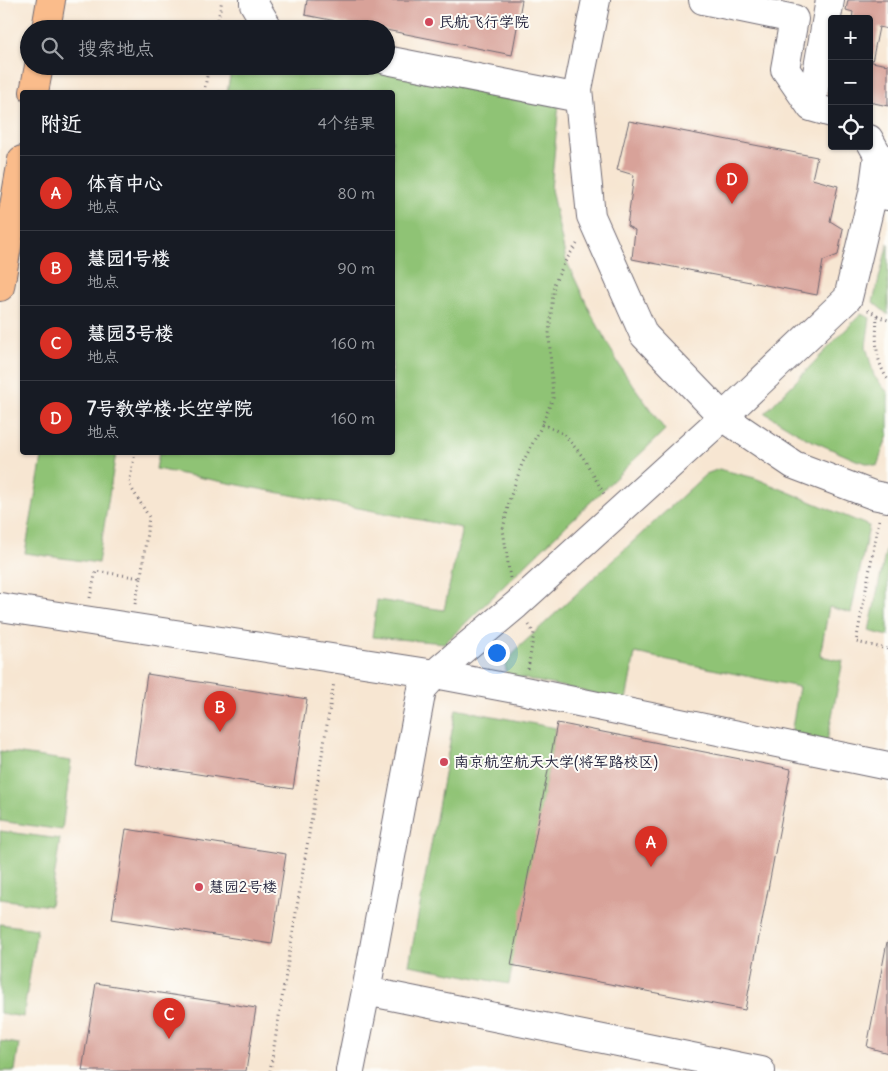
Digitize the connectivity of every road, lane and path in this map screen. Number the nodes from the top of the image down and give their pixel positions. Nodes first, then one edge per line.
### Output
1 (51, 0) edge
2 (222, 0) edge
3 (254, 0) edge
4 (596, 0) edge
5 (703, 0) edge
6 (830, 0) edge
7 (796, 10) edge
8 (48, 20) edge
9 (218, 20) edge
10 (263, 20) edge
11 (395, 62) edge
12 (37, 75) edge
13 (207, 75) edge
14 (34, 90) edge
15 (204, 90) edge
16 (579, 98) junction
17 (821, 110) edge
18 (873, 146) edge
19 (20, 172) edge
20 (881, 195) edge
21 (596, 228) junction
22 (0, 287) edge
23 (848, 298) junction
24 (877, 316) junction
25 (888, 320) edge
26 (888, 380) edge
27 (723, 417) junction
28 (542, 424) junction
29 (134, 455) edge
30 (886, 498) edge
31 (617, 514) junction
32 (141, 578) junction
33 (89, 601) dead end
34 (516, 605) junction
35 (0, 607) edge
36 (134, 609) dead end
37 (888, 648) edge
38 (337, 659) junction
39 (435, 674) junction
40 (520, 690) junction
41 (888, 766) edge
42 (366, 991) junction
43 (714, 1066) edge
44 (270, 1071) edge
45 (350, 1071) edge
46 (761, 1071) edge

1 - 8 highway
2 - 9 path
3 - 10 lane
4 - 16 lane
5 - 7 lane
6 - 17 lane
7 - 17 lane
11 - 16 lane
12 - 14 highway
13 - 15 path
16 - 21 lane
18 - 20 lane
19 - 22 highway
20 - 23 lane
21 - 27 lane
21 - 28 path
23 - 24 path
23 - 27 lane
24 - 25 path
24 - 26 path
27 - 30 lane
27 - 31 lane
28 - 31 path
28 - 34 path
29 - 32 path
30 - 37 path
31 - 34 lane
32 - 33 path
32 - 36 path
34 - 39 lane
34 - 40 path
35 - 38 lane
38 - 39 lane
38 - 44 path
39 - 40 lane
39 - 42 lane
40 - 41 lane
42 - 43 lane
42 - 45 lane
43 - 46 lane

